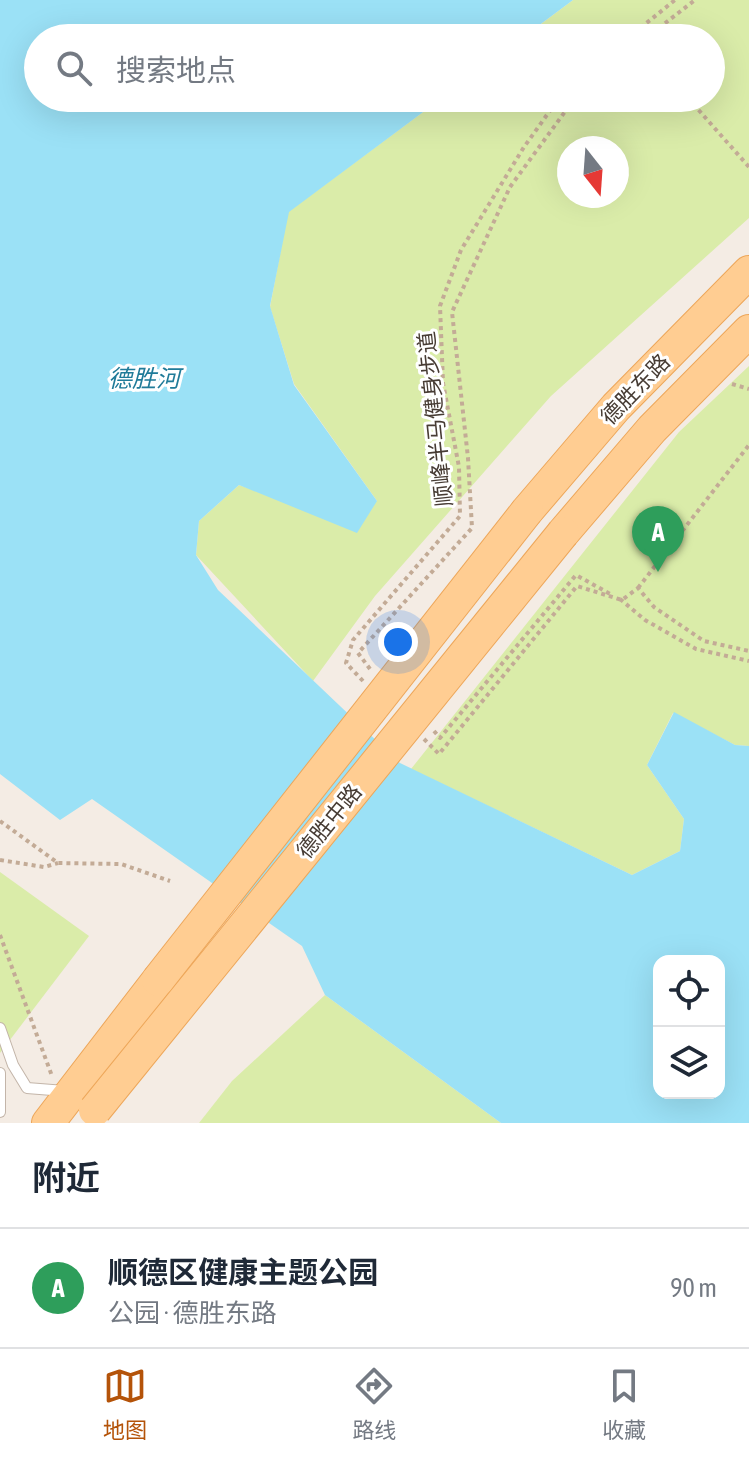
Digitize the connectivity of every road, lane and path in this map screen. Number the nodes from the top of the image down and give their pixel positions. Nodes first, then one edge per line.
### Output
1 (675, 0) edge
2 (695, 0) edge
3 (645, 24) edge
4 (664, 24) edge
5 (549, 112) edge
6 (565, 112) edge
7 (700, 112) edge
8 (749, 167) edge
9 (749, 272) edge
10 (749, 331) edge
11 (730, 384) dead end
12 (749, 389) edge
13 (749, 445) edge
14 (527, 511) joint
15 (563, 533) joint
16 (638, 588) junction
17 (622, 600) junction
18 (749, 651) edge
19 (749, 661) edge
20 (372, 673) dead end
21 (374, 690) dead end
22 (429, 727) dead end
23 (417, 733) dead end
24 (0, 821) edge
25 (0, 860) edge
26 (58, 863) junction
27 (170, 881) dead end
28 (0, 935) edge
29 (0, 1028) edge
30 (0, 1073) edge
31 (76, 1100) edge
32 (0, 1112) edge
33 (35, 1123) edge
34 (48, 1123) edge

1 - 3 path
2 - 4 path
5 - 21 path, 顺峰半马健身步道
6 - 20 path
7 - 8 path
9 - 14 main road, 德胜东路
10 - 15 main road, 德胜东路
11 - 12 path
13 - 16 path
14 - 31 main road, 德胜中路, bridge
15 - 31 main road, 德胜中路, bridge
16 - 17 path
16 - 18 path
17 - 19 path
17 - 22 path
17 - 23 path
24 - 26 path
25 - 26 path
26 - 27 path
28 - 31 path
29 - 31 lane
30 - 32 lane
31 - 33 main road
31 - 34 main road

